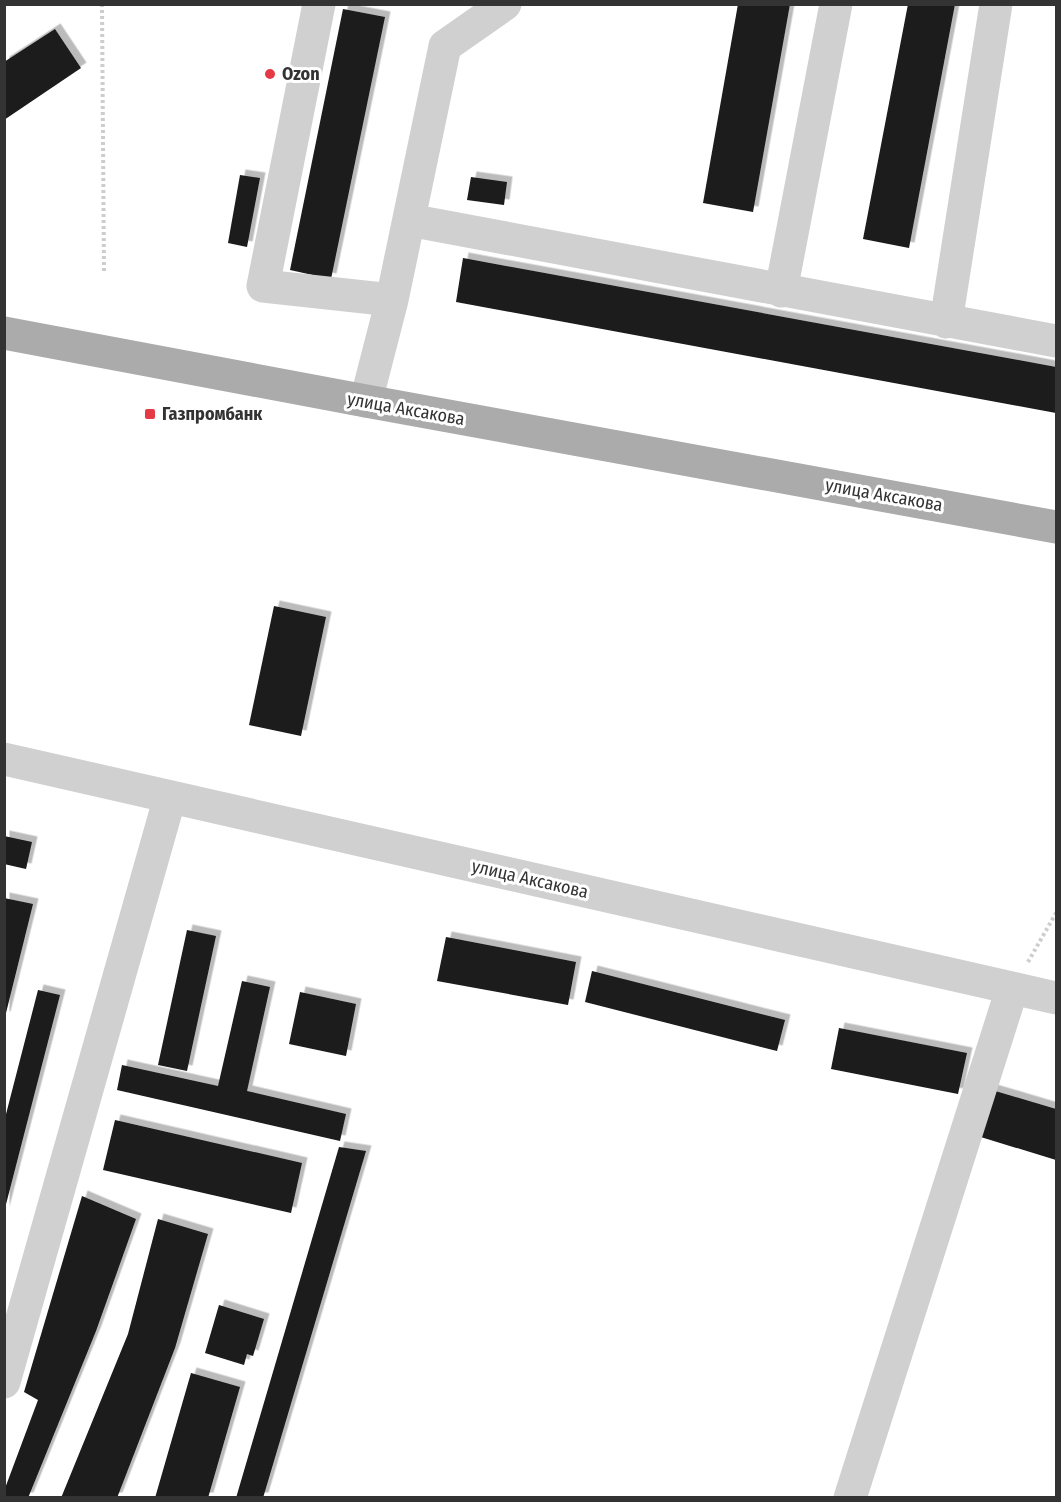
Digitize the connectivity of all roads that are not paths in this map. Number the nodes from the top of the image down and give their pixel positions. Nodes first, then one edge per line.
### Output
1 (319, 4) edge
2 (505, 4) edge
3 (836, 4) edge
4 (996, 4) edge
5 (409, 220) junction
6 (781, 291) junction
7 (392, 300) junction
8 (946, 322) junction
9 (4, 333) edge
10 (1056, 341) edge
11 (366, 401) junction
12 (1056, 527) edge
13 (4, 759) edge
14 (170, 797) junction
15 (1012, 989) junction
16 (1056, 998) edge
17 (4, 1382) edge
18 (850, 1497) edge

1 - 7 street
2 - 5 street
3 - 6 street
4 - 8 street
5 - 6 street
5 - 7 street
6 - 8 street
7 - 11 street
8 - 10 street
9 - 11 main road, улица Аксакова
11 - 12 main road, улица Аксакова
13 - 14 street, улица Аксакова
14 - 15 street, улица Аксакова
14 - 17 street
15 - 16 street, улица Аксакова
15 - 18 street

